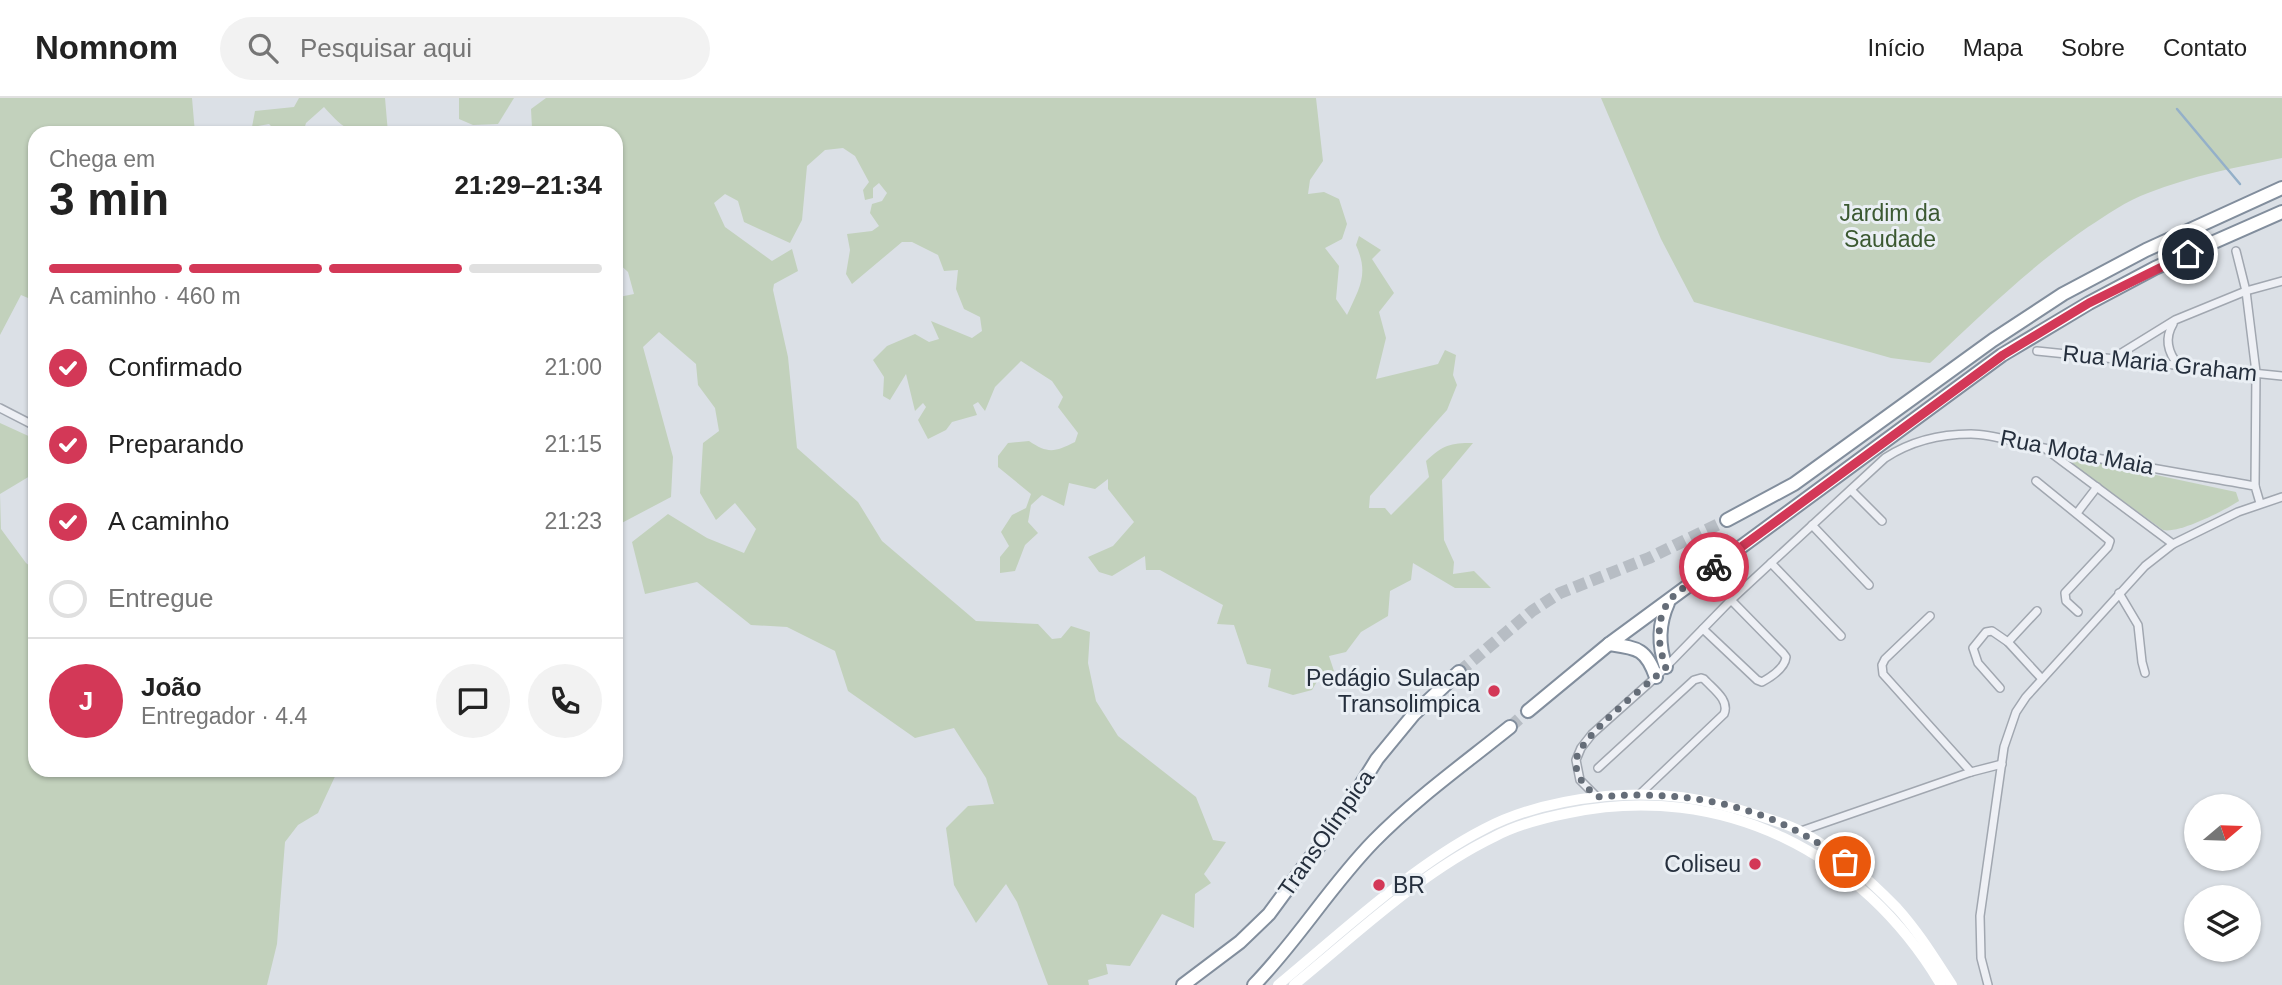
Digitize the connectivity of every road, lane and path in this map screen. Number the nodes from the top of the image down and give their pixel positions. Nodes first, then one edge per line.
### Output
1 (2282, 188) edge
2 (2282, 212) edge
3 (2282, 221) edge
4 (2225, 238) junction
5 (2236, 251) dead end
6 (2282, 281) edge
7 (2246, 291) junction
8 (2175, 320) junction
9 (2037, 351) dead end
10 (2113, 358) junction
11 (2179, 366) junction
12 (2256, 372) junction
13 (2282, 376) edge
14 (0, 408) edge
15 (28, 422) edge
16 (2044, 448) junction
17 (2036, 481) dead end
18 (2255, 486) junction
19 (2097, 487) junction
20 (1851, 489) junction
21 (2282, 497) edge
22 (2260, 503) junction
23 (2077, 513) junction
24 (1727, 520) tunnel mouth
25 (1882, 521) dead end
26 (1812, 525) junction
27 (2173, 544) junction
28 (1771, 563) junction
29 (1869, 585) dead end
30 (2119, 593) junction
31 (1669, 600) junction
32 (1731, 600) junction
33 (2037, 611) dead end
34 (2078, 612) dead end
35 (1930, 616) dead end
36 (1703, 629) junction
37 (1840, 636) dead end
38 (2008, 642) junction
39 (1609, 644) junction
40 (1666, 667) junction
41 (1459, 672) tunnel mouth
42 (2146, 673) dead end
43 (1656, 677) junction
44 (2042, 678) junction
45 (2000, 688) dead end
46 (1528, 711) tunnel mouth
47 (1510, 727) tunnel mouth
48 (2002, 764) junction
49 (1598, 768) dead end
50 (1971, 772) junction
51 (1641, 793) junction
52 (1597, 797) junction
53 (1801, 831) junction
54 (1182, 985) edge
55 (1254, 985) edge
56 (1278, 985) edge
57 (1294, 985) edge
58 (1941, 985) edge
59 (1952, 985) edge
60 (1988, 985) edge

1 - 24 highway
2 - 4 highway
3 - 4 highway
4 - 31 highway
5 - 7 street
6 - 7 street
7 - 8 street
7 - 12 street
8 - 10 street
8 - 11 street
9 - 10 street, Rua Maria Graham
10 - 11 street, Rua Maria Graham
11 - 12 street, Rua Maria Graham
12 - 13 street, Rua Maria Graham
12 - 18 street
14 - 15 street
16 - 18 street, Rua Mota Maia
16 - 19 street
16 - 20 street, Rua Mota Maia
17 - 23 street
18 - 22 street
19 - 23 street
19 - 27 street
20 - 25 street
20 - 26 street, Rua Mota Maia
21 - 22 street
22 - 27 street
23 - 34 street
26 - 28 street, Rua Mota Maia
26 - 29 street
27 - 30 street
28 - 32 street, Rua Mota Maia
28 - 37 street
30 - 42 street
30 - 44 street
31 - 39 highway
31 - 40 highway
32 - 36 street, Rua Mota Maia
32 - 36 street
33 - 38 street
35 - 50 street
36 - 40 street, Rua Mota Maia
38 - 44 street
38 - 45 street
39 - 43 highway
39 - 46 highway
40 - 43 street, Rua Mota Maia
41 - 54 highway, TransOlímpica
43 - 52 street, Rua Mota Maia
44 - 48 street
47 - 55 highway, TransOlímpica
48 - 50 street
48 - 60 street
49 - 51 street
50 - 53 street
51 - 52 main road
51 - 53 main road
52 - 56 main road
53 - 59 main road
57 - 58 main road

